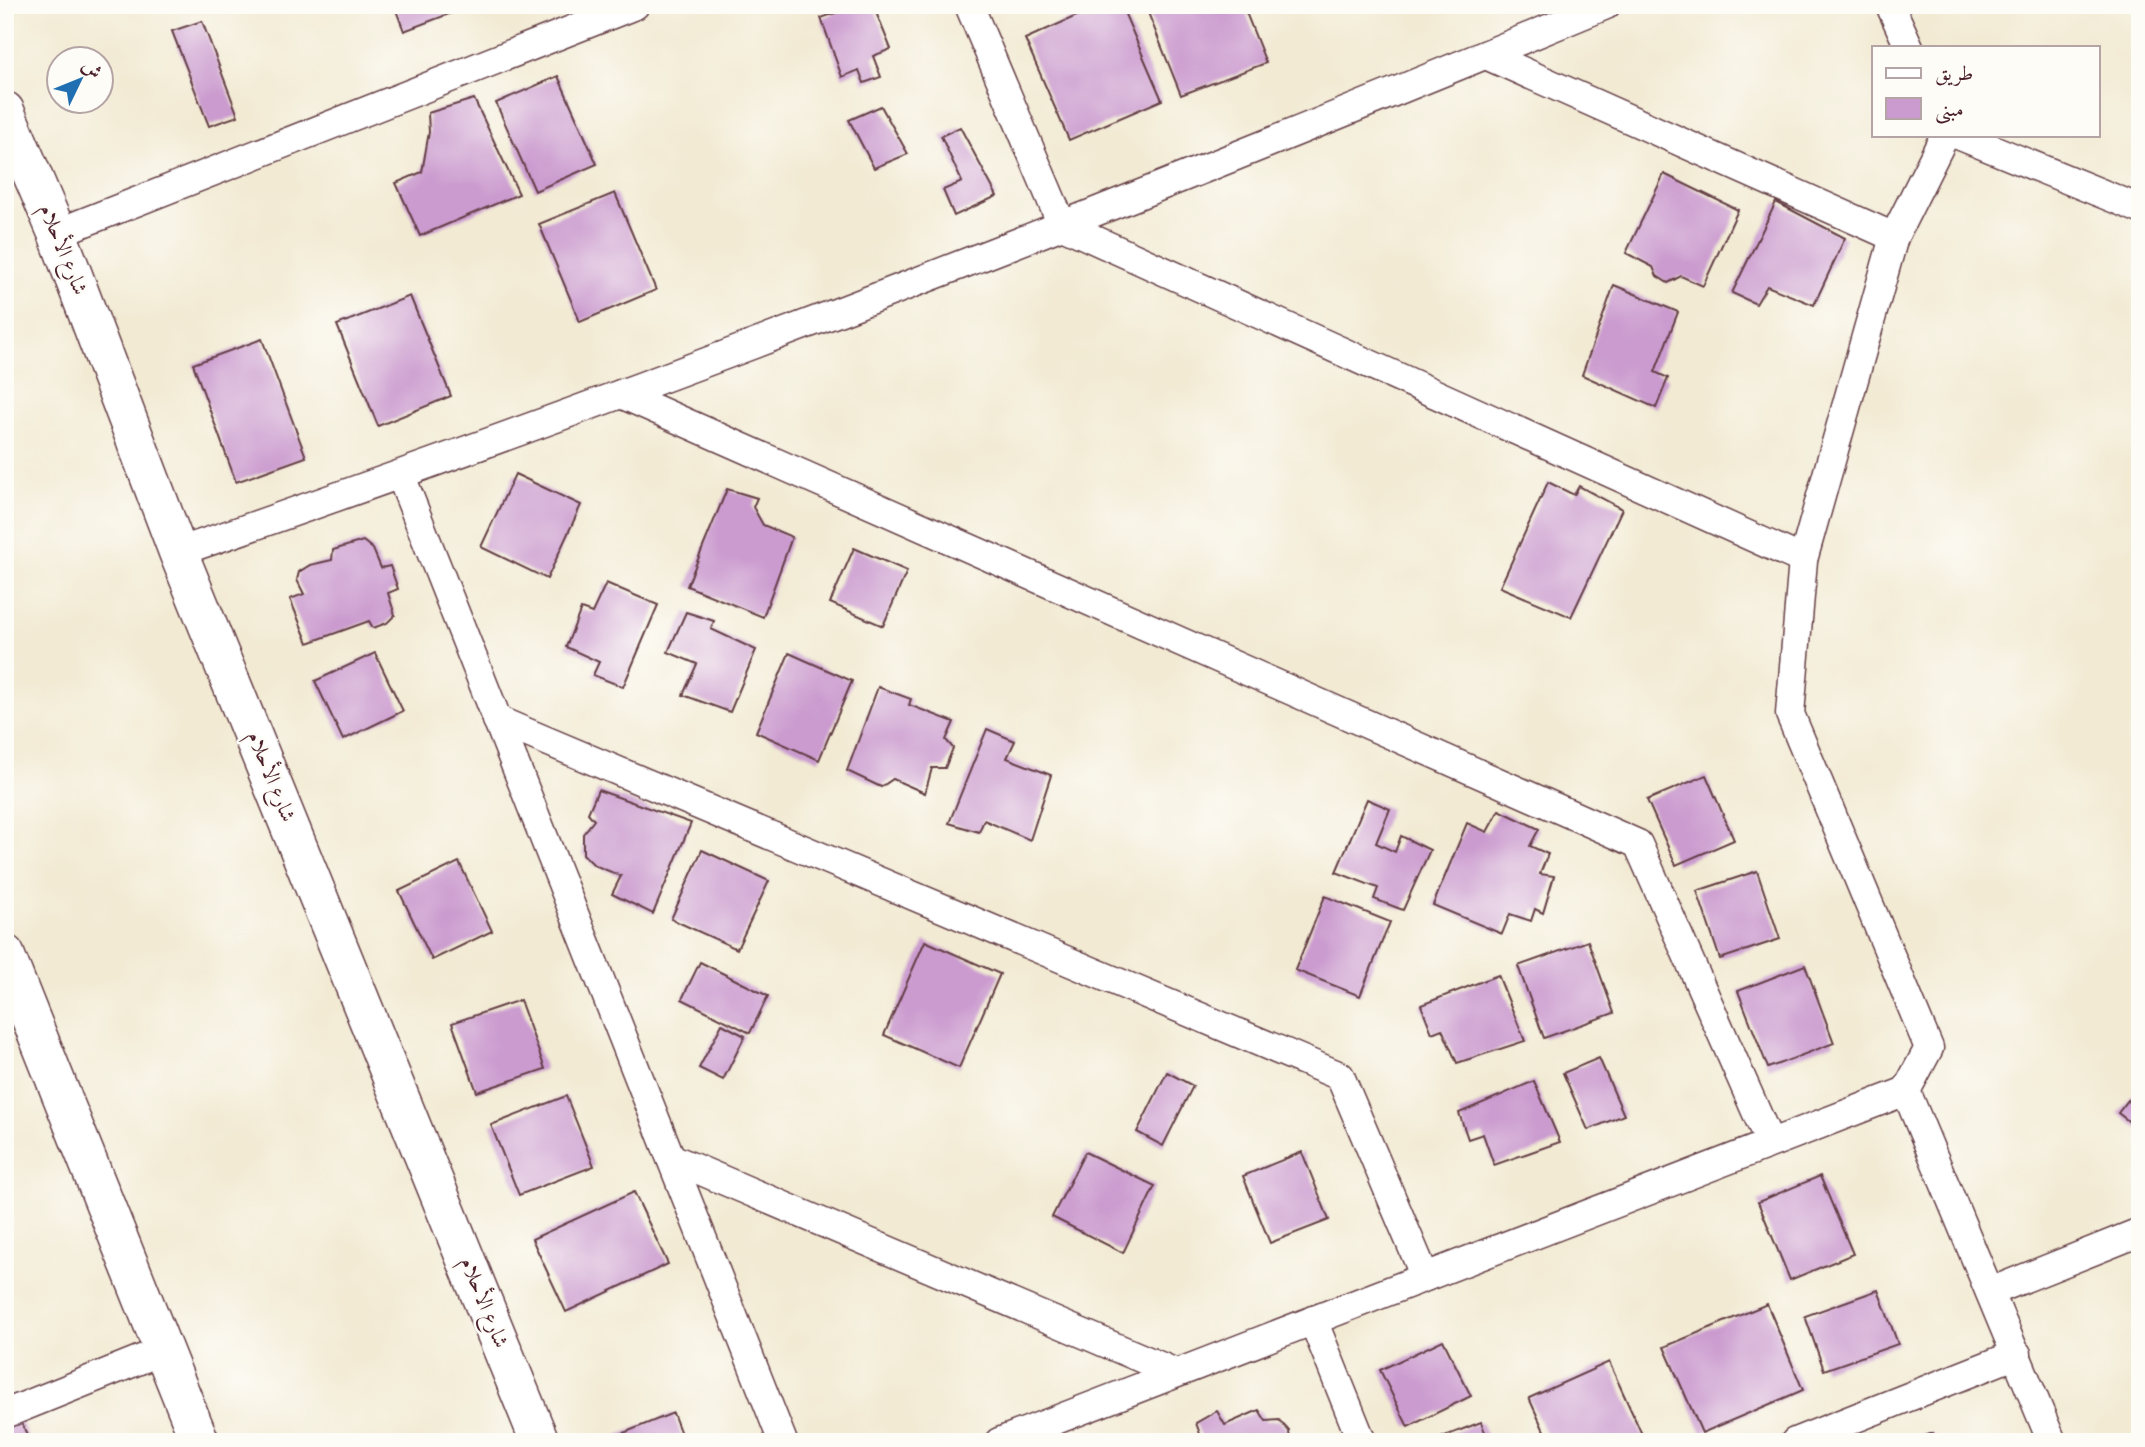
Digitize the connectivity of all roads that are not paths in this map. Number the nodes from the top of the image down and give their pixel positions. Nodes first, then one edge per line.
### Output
1 (635, 5) edge
2 (969, 5) edge
3 (1606, 5) edge
4 (1889, 5) edge
5 (1909, 46) edge
6 (1486, 55) junction
7 (5, 111) edge
8 (1944, 136) edge
9 (1960, 136) edge
10 (2140, 209) edge
11 (1062, 225) junction
12 (57, 233) junction
13 (1894, 237) junction
14 (621, 394) junction
15 (401, 476) junction
16 (178, 552) junction
17 (1803, 560) junction
18 (497, 720) junction
19 (5, 954) edge
20 (1906, 1091) junction
21 (1770, 1143) junction
22 (671, 1158) junction
23 (2140, 1232) edge
24 (1425, 1277) junction
25 (1990, 1292) junction
26 (1314, 1320) junction
27 (164, 1350) junction
28 (2017, 1354) junction
29 (1176, 1373) junction
30 (5, 1414) edge
31 (201, 1442) edge
32 (540, 1442) edge
33 (783, 1442) edge
34 (999, 1442) edge
35 (1362, 1442) edge
36 (1795, 1442) edge
37 (2052, 1442) edge

1 - 12 street
2 - 11 street
3 - 6 street
4 - 5 street
6 - 11 street
6 - 13 street
7 - 12 main road, شارع الأحلام
8 - 13 street
9 - 10 street
11 - 14 street
11 - 17 street
12 - 16 main road, شارع الأحلام
13 - 17 street
14 - 15 street
14 - 21 street
15 - 16 street
15 - 18 street
16 - 32 main road, شارع الأحلام
17 - 20 street
18 - 22 street
18 - 24 street
19 - 27 main road
20 - 21 street
20 - 25 street
21 - 24 street
22 - 29 street
22 - 33 street
23 - 25 street
24 - 26 street
25 - 28 street
26 - 29 street
26 - 35 street
27 - 30 street
27 - 31 main road
28 - 36 street
28 - 37 street
29 - 34 street

